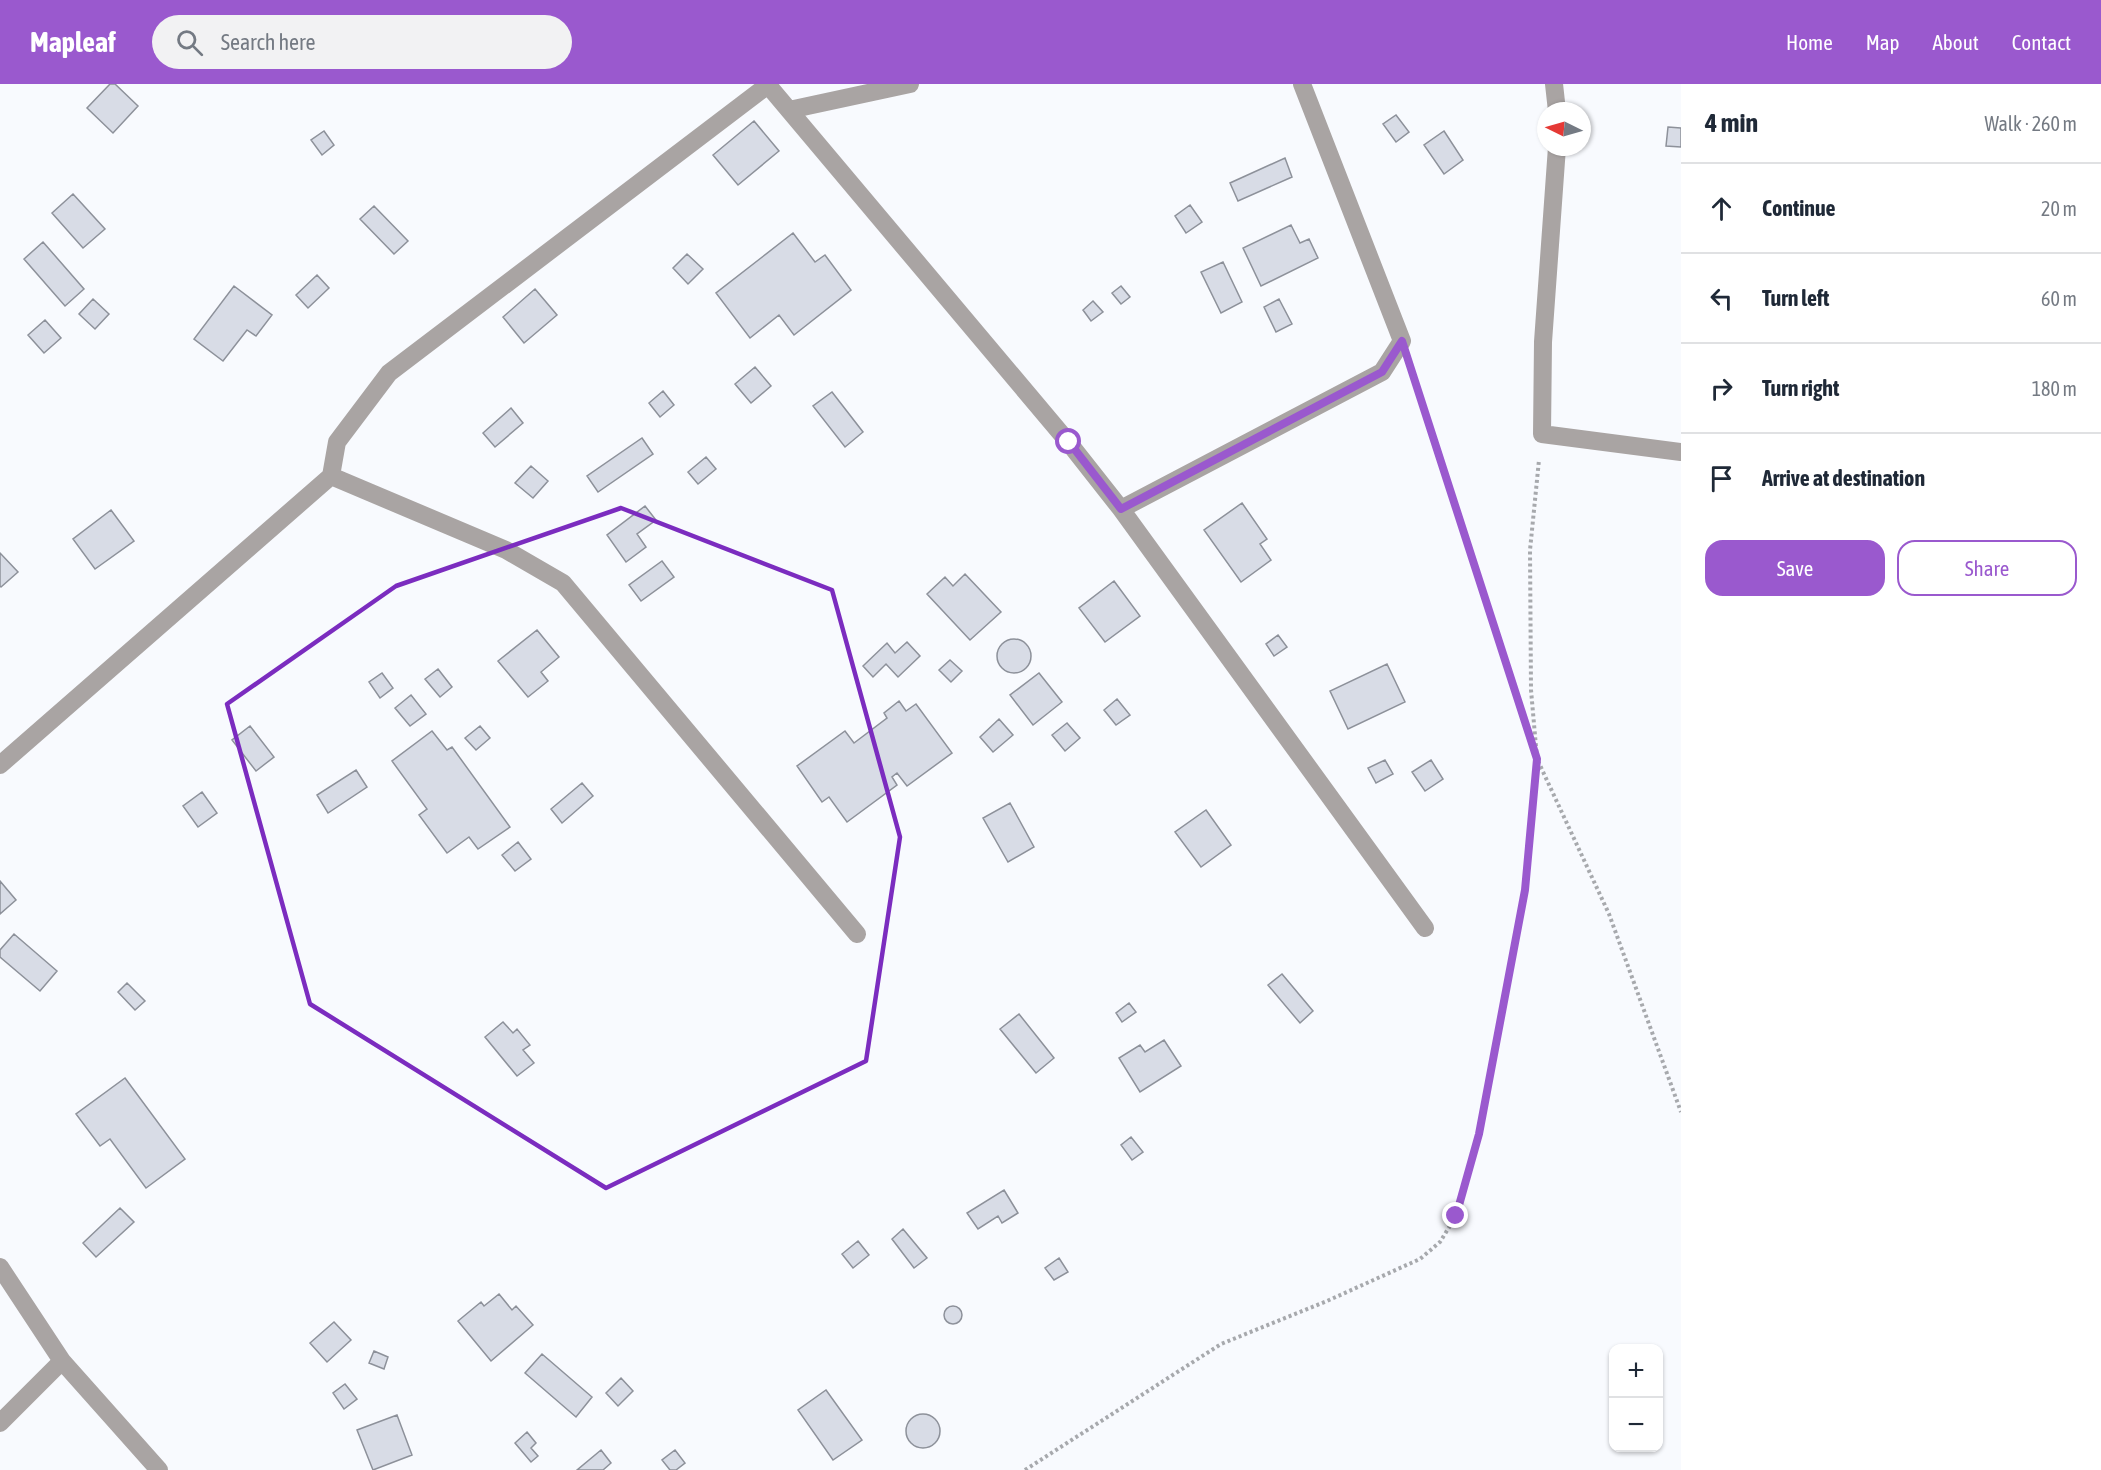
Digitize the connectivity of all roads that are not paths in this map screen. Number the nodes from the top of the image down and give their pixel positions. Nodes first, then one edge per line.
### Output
1 (910, 84) edge
2 (1302, 84) edge
3 (1554, 84) edge
4 (768, 85) edge
5 (1556, 102) edge
6 (789, 110) junction
7 (1556, 156) edge
8 (1681, 452) edge
9 (331, 476) junction
10 (1121, 509) junction
11 (0, 765) edge
12 (1425, 928) dead end
13 (857, 934) dead end
14 (0, 1267) edge
15 (62, 1361) junction
16 (0, 1423) edge
17 (159, 1470) edge

1 - 6 street
2 - 10 street
3 - 5 street
4 - 6 street
4 - 9 street
6 - 10 street
7 - 8 street
9 - 11 street
9 - 13 street
10 - 12 street
14 - 15 street
15 - 16 street
15 - 17 street

